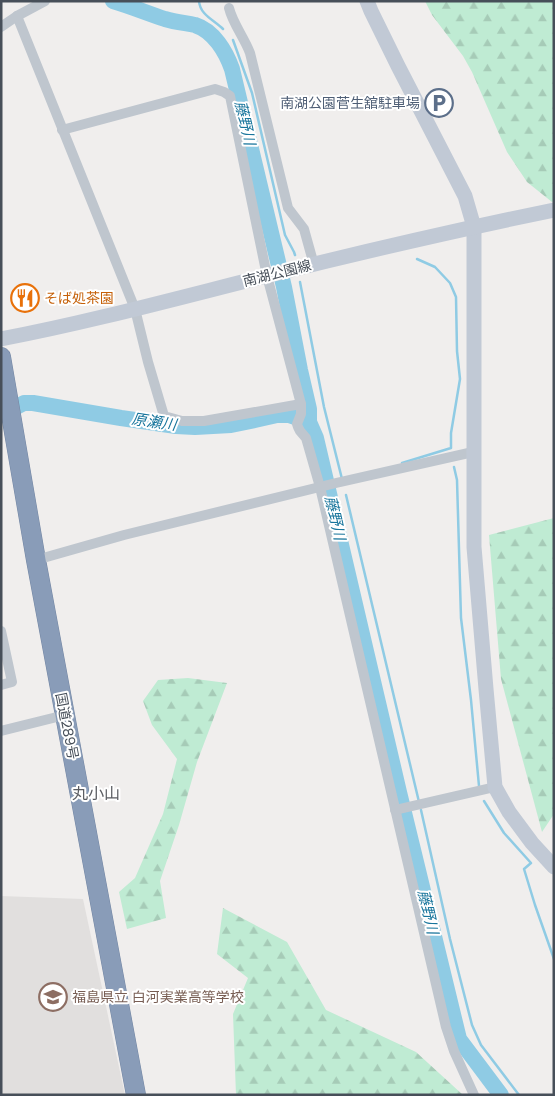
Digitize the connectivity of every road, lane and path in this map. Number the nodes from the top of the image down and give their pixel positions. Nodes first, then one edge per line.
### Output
1 (45, 1) edge
2 (367, 1) edge
3 (228, 8) dead end
4 (17, 16) junction
5 (1, 27) edge
6 (62, 130) junction
7 (554, 210) edge
8 (474, 227) junction
9 (314, 264) junction
10 (267, 276) junction
11 (134, 309) junction
12 (1, 339) edge
13 (1, 357) edge
14 (301, 409) junction
15 (473, 452) junction
16 (320, 488) junction
17 (36, 560) junction
18 (1, 631) edge
19 (1, 685) edge
20 (65, 715) junction
21 (1, 730) edge
22 (495, 787) junction
23 (394, 810) junction
24 (554, 867) edge
25 (136, 1095) edge
26 (474, 1095) edge

1 - 4 street
2 - 8 street
3 - 9 street
4 - 5 street
4 - 6 street
6 - 10 street
6 - 11 street
7 - 8 street, 南湖公園線
8 - 9 street, 南湖公園線
8 - 15 street
9 - 10 street, 南湖公園線
10 - 11 street, 南湖公園線
10 - 14 street
11 - 12 street, 南湖公園線
11 - 14 street
13 - 17 highway, 国道289号
14 - 16 street
15 - 16 street
15 - 22 street
16 - 17 street
16 - 23 street
17 - 20 highway, 国道289号
18 - 19 street
20 - 21 street
20 - 25 highway, 国道289号
22 - 23 street
22 - 24 street
23 - 26 street

